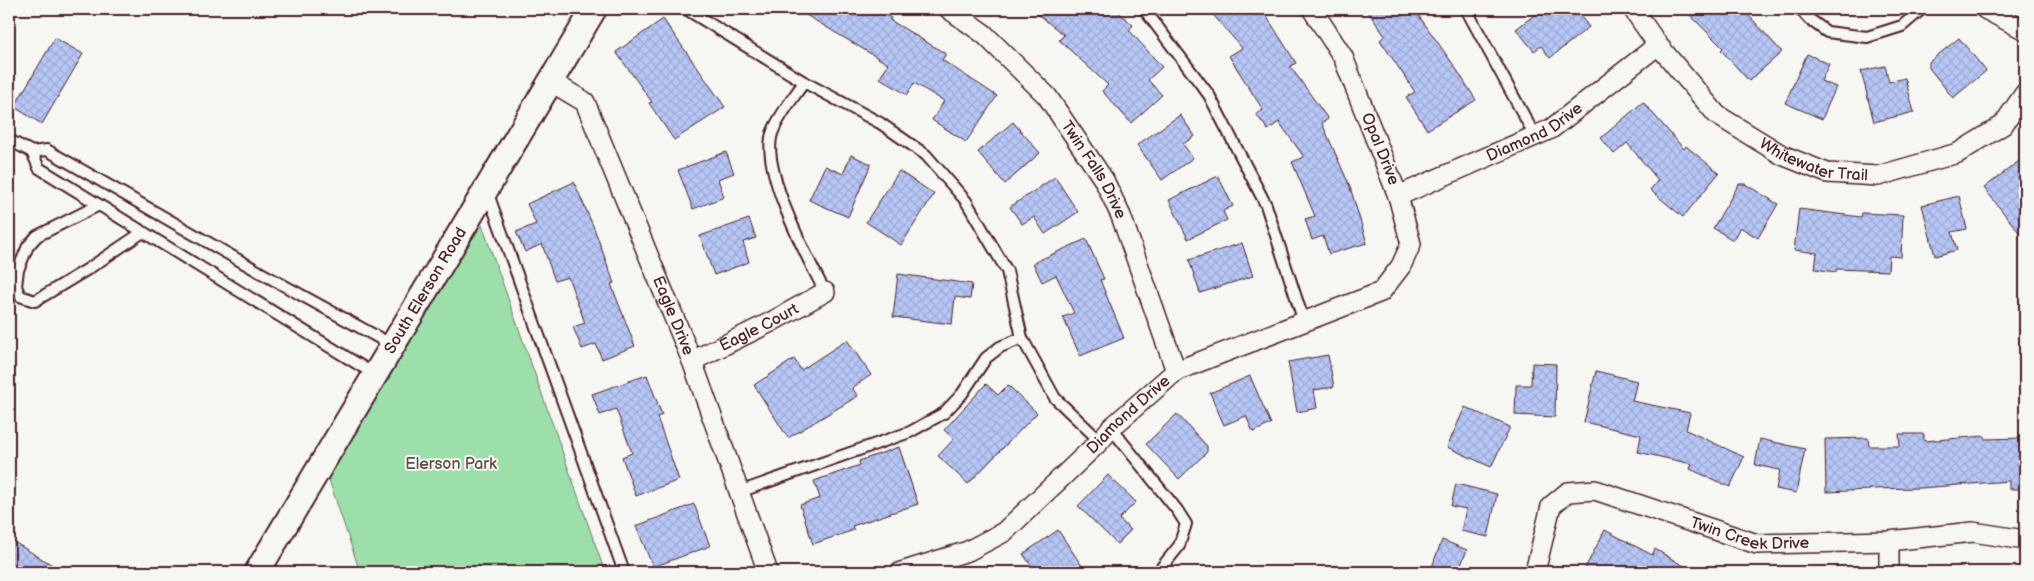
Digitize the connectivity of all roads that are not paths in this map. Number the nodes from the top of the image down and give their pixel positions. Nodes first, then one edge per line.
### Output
1 (594, 9) edge
2 (686, 9) edge
3 (949, 9) edge
4 (1144, 9) edge
5 (1312, 9) edge
6 (1466, 9) edge
7 (1634, 9) edge
8 (1800, 9) edge
9 (1922, 9) edge
10 (1986, 9) edge
11 (2025, 30) edge
12 (1658, 45) junction
13 (550, 81) junction
14 (804, 82) junction
15 (2025, 93) edge
16 (1535, 136) junction
17 (9, 140) edge
18 (32, 152) junction
19 (486, 188) junction
20 (1398, 196) junction
21 (99, 205) junction
22 (143, 232) junction
23 (825, 292) joint
24 (1381, 292) joint
25 (1304, 322) junction
26 (1022, 338) junction
27 (392, 345) junction
28 (692, 361) junction
29 (1176, 371) junction
30 (374, 374) junction
31 (1105, 435) junction
32 (739, 492) junction
33 (2025, 540) edge
34 (1889, 541) junction
35 (257, 572) edge
36 (624, 572) edge
37 (768, 572) edge
38 (901, 572) edge
39 (1158, 572) edge
40 (1535, 572) edge
41 (1889, 572) edge

1 - 13 street, South Elerson Road
2 - 14 lane
3 - 29 street, Twin Falls Drive
4 - 25 lane
5 - 20 street, Opal Drive
6 - 16 lane
7 - 12 street, Whitewater Trail
8 - 9 lane
10 - 11 street
12 - 15 street, Whitewater Trail
12 - 16 street, Diamond Drive
13 - 19 street, South Elerson Road
13 - 28 street, Eagle Drive
14 - 23 lane
14 - 26 lane
16 - 20 street, Diamond Drive
17 - 18 lane
18 - 21 lane
18 - 27 lane
19 - 27 street, South Elerson Road
19 - 36 lane
20 - 24 street, Opal Drive
21 - 22 lane
21 - 22 lane
22 - 30 lane
23 - 28 street, Eagle Court
24 - 25 street, Diamond Drive
25 - 29 street, Diamond Drive
26 - 31 lane
26 - 32 lane
27 - 30 street, South Elerson Road
28 - 32 street, Eagle Drive
29 - 31 street, Diamond Drive
30 - 35 street, South Elerson Road
31 - 38 street, Diamond Drive
31 - 39 lane
32 - 37 street, Eagle Drive
33 - 34 street, Twin Creek Drive
34 - 40 street, Twin Creek Drive
34 - 41 street

